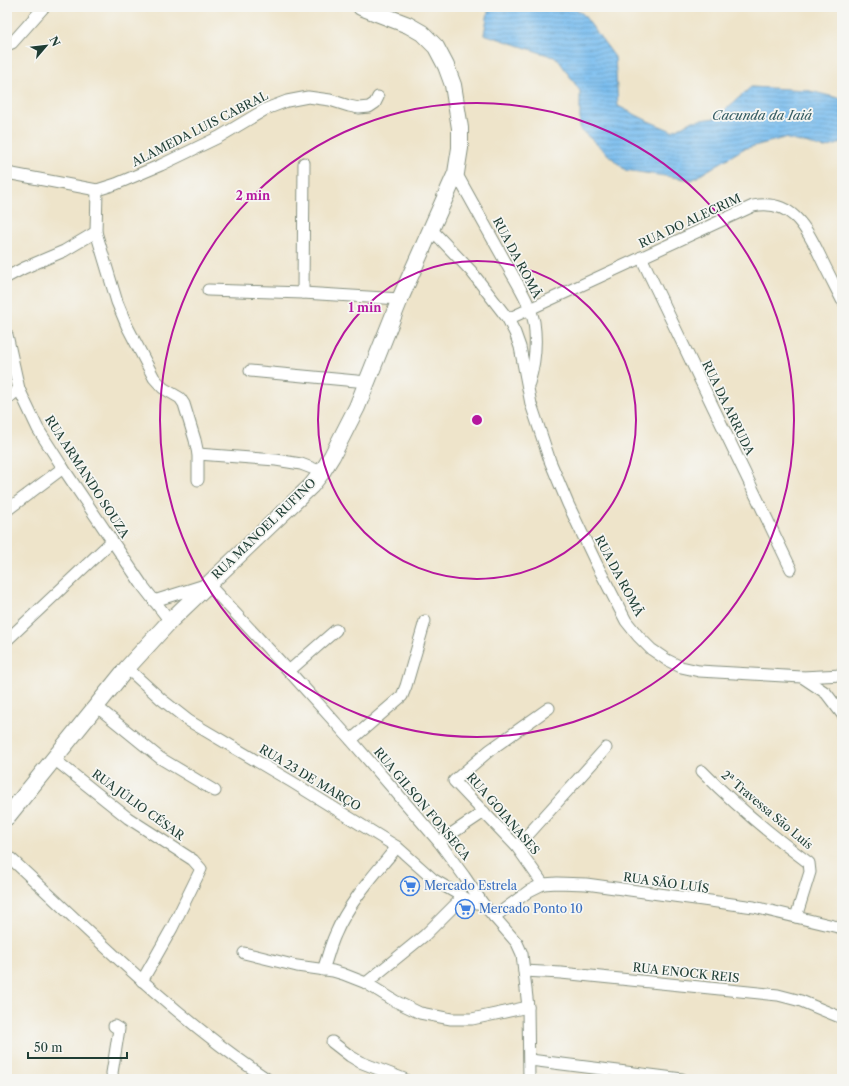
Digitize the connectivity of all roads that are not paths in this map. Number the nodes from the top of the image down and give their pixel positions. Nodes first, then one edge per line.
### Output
1 (44, 7) edge
2 (361, 7) edge
3 (7, 45) edge
4 (378, 97) dead end
5 (304, 163) dead end
6 (7, 173) edge
7 (456, 173) junction
8 (97, 190) junction
9 (431, 229) junction
10 (96, 232) junction
11 (641, 257) junction
12 (7, 277) edge
13 (208, 290) dead end
14 (302, 292) junction
15 (400, 299) junction
16 (842, 300) edge
17 (530, 309) junction
18 (508, 319) junction
19 (7, 335) edge
20 (250, 371) dead end
21 (367, 382) junction
22 (528, 386) junction
23 (19, 389) junction
24 (7, 399) edge
25 (198, 454) junction
26 (63, 468) junction
27 (322, 472) junction
28 (198, 480) dead end
29 (7, 510) edge
30 (112, 541) junction
31 (792, 569) dead end
32 (208, 584) junction
33 (154, 601) junction
34 (425, 620) dead end
35 (170, 621) junction
36 (336, 630) dead end
37 (7, 640) edge
38 (127, 668) junction
39 (289, 671) junction
40 (842, 675) edge
41 (802, 677) junction
42 (96, 706) junction
43 (549, 708) dead end
44 (842, 714) edge
45 (351, 740) junction
46 (606, 748) dead end
47 (54, 759) junction
48 (702, 772) dead end
49 (215, 791) dead end
50 (484, 812) junction
51 (7, 817) edge
52 (439, 842) junction
53 (397, 847) junction
54 (517, 848) junction
55 (7, 855) edge
56 (543, 884) junction
57 (463, 897) junction
58 (482, 904) junction
59 (494, 917) junction
60 (796, 917) junction
61 (842, 928) edge
62 (244, 953) dead end
63 (323, 970) junction
64 (524, 971) junction
65 (142, 980) junction
66 (366, 984) junction
67 (528, 1007) junction
68 (842, 1018) edge
69 (114, 1026) dead end
70 (332, 1042) dead end
71 (530, 1060) junction
72 (112, 1079) edge
73 (267, 1079) edge
74 (404, 1079) edge
75 (529, 1079) edge
76 (682, 1079) edge

1 - 3 street
2 - 7 main road, RUA MANOEL RUFINO
4 - 8 street, ALAMEDA LUIS CABRAL
5 - 14 street
6 - 8 street, ALAMEDA LUIS CABRAL
7 - 9 main road, RUA MANOEL RUFINO
7 - 17 street, RUA DA ROMÃ
8 - 10 street
9 - 15 main road, RUA MANOEL RUFINO
9 - 18 street, RUA DA ROMÃ
10 - 12 street
10 - 25 street
11 - 16 street, RUA DO ALECRIM
11 - 17 street, RUA DO ALECRIM
11 - 31 street, RUA DA ARRUDA
13 - 14 street
14 - 15 street
15 - 21 main road, RUA MANOEL RUFINO
17 - 18 street, RUA DO ALECRIM
17 - 22 street, RUA DA ROMÃ
18 - 22 street, RUA DA ROMÃ
19 - 23 street, RUA ARMANDO SOUZA
20 - 21 street
21 - 27 main road, RUA MANOEL RUFINO
22 - 41 street, RUA DA ROMÃ
23 - 24 street
23 - 26 street, RUA ARMANDO SOUZA
25 - 27 street
25 - 28 street
26 - 29 street
26 - 30 street, RUA ARMANDO SOUZA
27 - 32 main road, RUA MANOEL RUFINO
30 - 33 street, RUA ARMANDO SOUZA
30 - 37 street
32 - 33 street
32 - 35 main road, RUA MANOEL RUFINO
32 - 39 street, RUA GILSON FONSECA
33 - 35 street, RUA ARMANDO SOUZA
34 - 45 street
35 - 38 main road, RUA MANOEL RUFINO
36 - 39 street
38 - 42 main road, RUA MANOEL RUFINO
38 - 53 street, RUA 23 DE MARÇO
39 - 45 street, RUA GILSON FONSECA
40 - 41 street, RUA DA ROMÃ
41 - 44 street
42 - 47 main road, RUA MANOEL RUFINO
42 - 49 street
43 - 50 street, RUA GOIANASES
45 - 52 street, RUA GILSON FONSECA
46 - 54 street
47 - 51 main road, RUA MANOEL RUFINO
47 - 65 street, RUA JÚLIO CÉSAR
48 - 60 street, 2ª Travessa São Luís
50 - 52 street
50 - 54 street, RUA GOIANASES
52 - 58 street, RUA GILSON FONSECA
53 - 57 street, RUA 23 DE MARÇO
53 - 63 street
54 - 56 street, RUA GOIANASES
55 - 65 street
56 - 59 street, RUA SÃO LUÍS
56 - 60 street, RUA SÃO LUÍS
57 - 58 street, RUA 23 DE MARÇO
57 - 66 street
58 - 59 street, RUA GILSON FONSECA
59 - 64 street, RUA GILSON FONSECA
60 - 61 street, RUA SÃO LUÍS
62 - 63 street
63 - 66 street
64 - 67 street, RUA GILSON FONSECA
64 - 68 street, RUA ENOCK REIS
65 - 73 street
66 - 67 street
67 - 71 street, RUA GILSON FONSECA
69 - 72 street
70 - 74 street
71 - 75 street, RUA GILSON FONSECA
71 - 76 street

